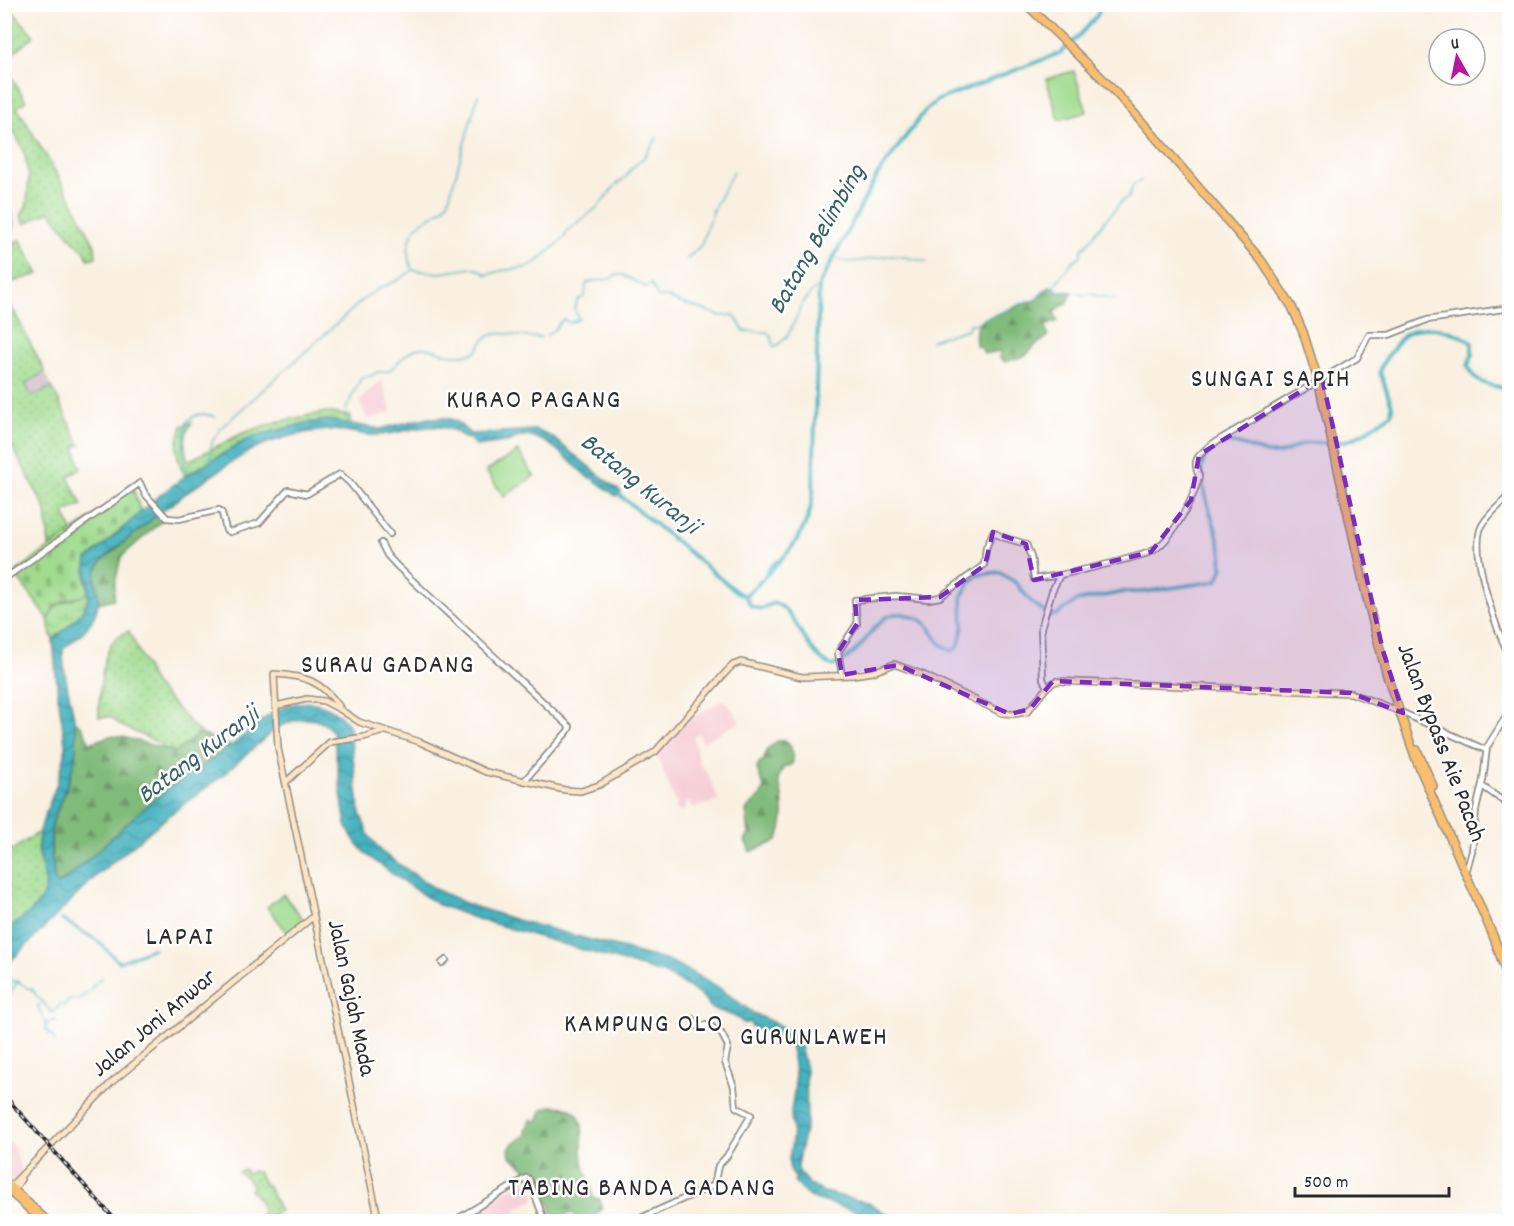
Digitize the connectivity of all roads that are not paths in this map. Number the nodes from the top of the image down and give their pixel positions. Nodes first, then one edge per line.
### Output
1 (1026, 4) edge
2 (1032, 4) edge
3 (1061, 35) junction
4 (1509, 308) edge
5 (1320, 379) junction
6 (1509, 391) edge
7 (1509, 406) edge
8 (1509, 494) edge
9 (390, 534) dead end
10 (381, 543) dead end
11 (1060, 575) junction
12 (4, 579) edge
13 (1509, 657) edge
14 (841, 672) junction
15 (1047, 687) junction
16 (334, 703) junction
17 (275, 707) junction
18 (1509, 710) edge
19 (1401, 712) junction
20 (386, 730) junction
21 (1486, 750) junction
22 (524, 781) junction
23 (286, 782) junction
24 (1482, 786) junction
25 (1509, 806) edge
26 (1467, 869) junction
27 (314, 916) junction
28 (1509, 972) edge
29 (1509, 984) edge
30 (692, 1019) dead end
31 (4, 1180) edge
32 (8, 1190) edge
33 (43, 1221) edge
34 (49, 1221) edge
35 (379, 1221) edge
36 (452, 1221) edge
37 (545, 1221) edge
38 (632, 1221) edge

1 - 3 highway
2 - 3 highway
3 - 5 highway
4 - 5 street
5 - 11 street
5 - 19 highway, Jalan Bypass Aie Pacah
6 - 7 street
8 - 13 street
9 - 12 street
10 - 22 street
11 - 14 street
11 - 15 street
14 - 15 main road
14 - 22 main road
15 - 19 main road
16 - 17 main road
16 - 17 main road, Jalan Gajah Mada
16 - 20 main road
17 - 23 main road, Jalan Gajah Mada
18 - 21 street
19 - 21 street
19 - 26 highway, Jalan Bypass Aie Pacah
19 - 29 highway
20 - 22 main road
20 - 23 main road
21 - 24 street
23 - 27 main road, Jalan Gajah Mada
24 - 25 street
24 - 26 street
26 - 28 highway, Jalan Bypass Aie Pacah
27 - 32 main road, Jalan Joni Anwar
27 - 35 main road, Jalan Gajah Mada
30 - 38 street
31 - 32 main road
32 - 33 main road
32 - 34 main road
36 - 37 street

